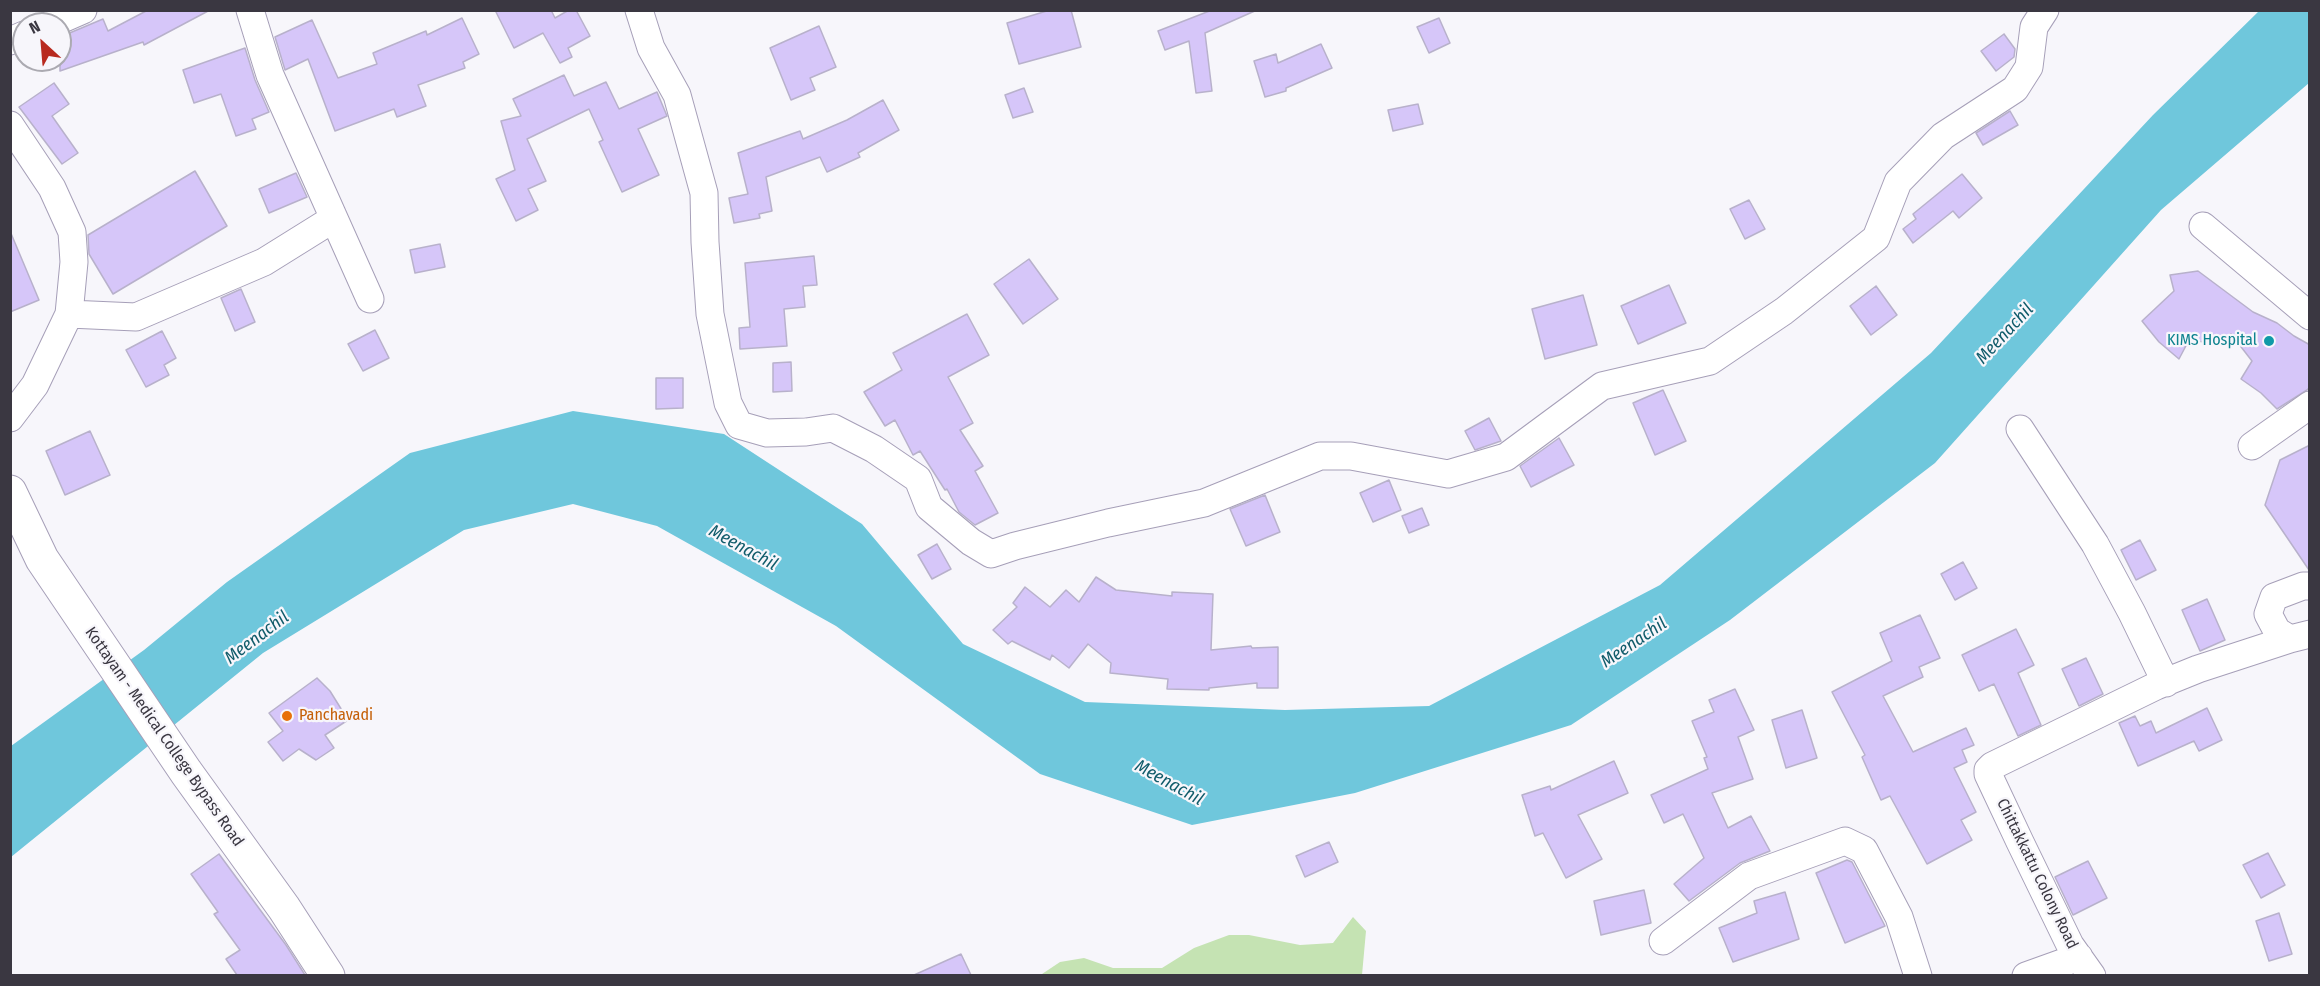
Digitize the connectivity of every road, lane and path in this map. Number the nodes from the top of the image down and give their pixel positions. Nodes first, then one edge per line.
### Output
1 (250, 10) edge
2 (639, 10) edge
3 (2045, 10) edge
4 (10, 125) edge
5 (333, 219) junction
6 (2203, 226) dead end
7 (370, 299) dead end
8 (69, 314) junction
9 (2310, 316) edge
10 (2310, 405) edge
11 (10, 418) edge
12 (2020, 429) dead end
13 (2252, 446) dead end
14 (10, 492) edge
15 (2310, 586) edge
16 (2300, 636) edge
17 (2166, 682) junction
18 (1663, 940) dead end
19 (2085, 966) edge
20 (328, 975) edge
21 (1918, 975) edge
22 (2026, 975) edge

1 - 5 street
2 - 3 street
4 - 8 street
5 - 7 street
5 - 8 street
6 - 9 street
8 - 11 street
10 - 13 street
12 - 17 street
14 - 20 main road, Kottayam - Medical College Bypass Road
15 - 16 street
16 - 17 street
17 - 19 street, Chittakkattu Colony Road
18 - 21 street
19 - 22 street

